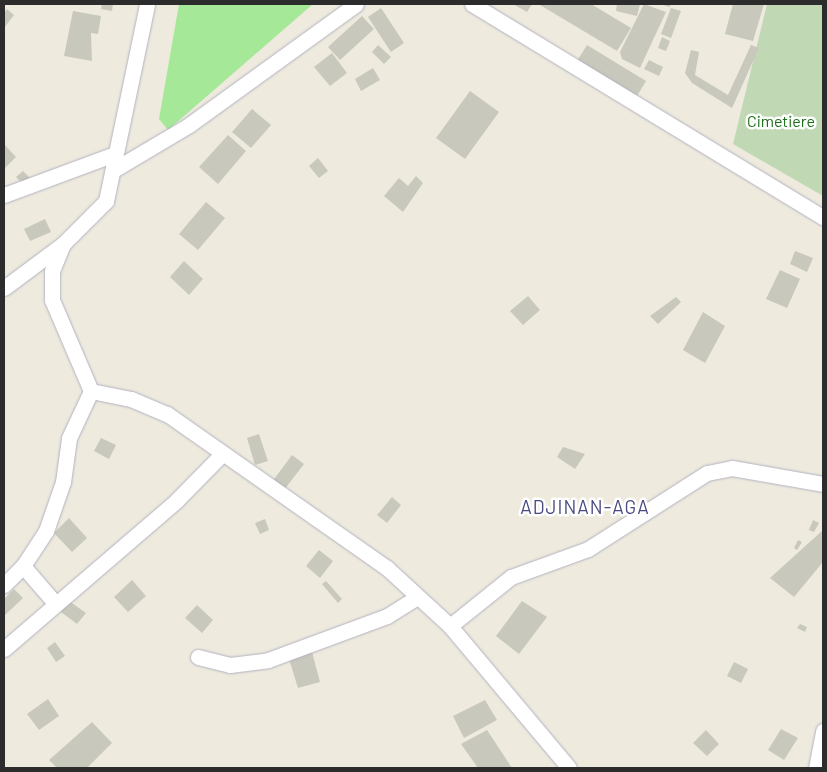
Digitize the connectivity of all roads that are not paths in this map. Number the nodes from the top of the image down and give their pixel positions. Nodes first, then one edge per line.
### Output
1 (146, 4) edge
2 (356, 4) edge
3 (472, 4) edge
4 (115, 162) junction
5 (4, 195) edge
6 (823, 218) edge
7 (62, 244) junction
8 (4, 288) edge
9 (91, 391) junction
10 (221, 455) junction
11 (823, 484) edge
12 (23, 566) junction
13 (4, 585) edge
14 (418, 597) junction
15 (55, 603) junction
16 (450, 626) junction
17 (4, 649) edge
18 (198, 657) dead end
19 (823, 730) edge
20 (569, 768) edge
21 (816, 768) edge

1 - 4 street
2 - 4 street
3 - 6 street
4 - 5 street
4 - 7 street
7 - 8 street
7 - 9 street
9 - 10 street
9 - 12 street
10 - 14 street
10 - 15 street
11 - 16 street
12 - 13 street
12 - 15 street
14 - 16 street
14 - 18 street
15 - 17 street
16 - 20 street
19 - 21 street

